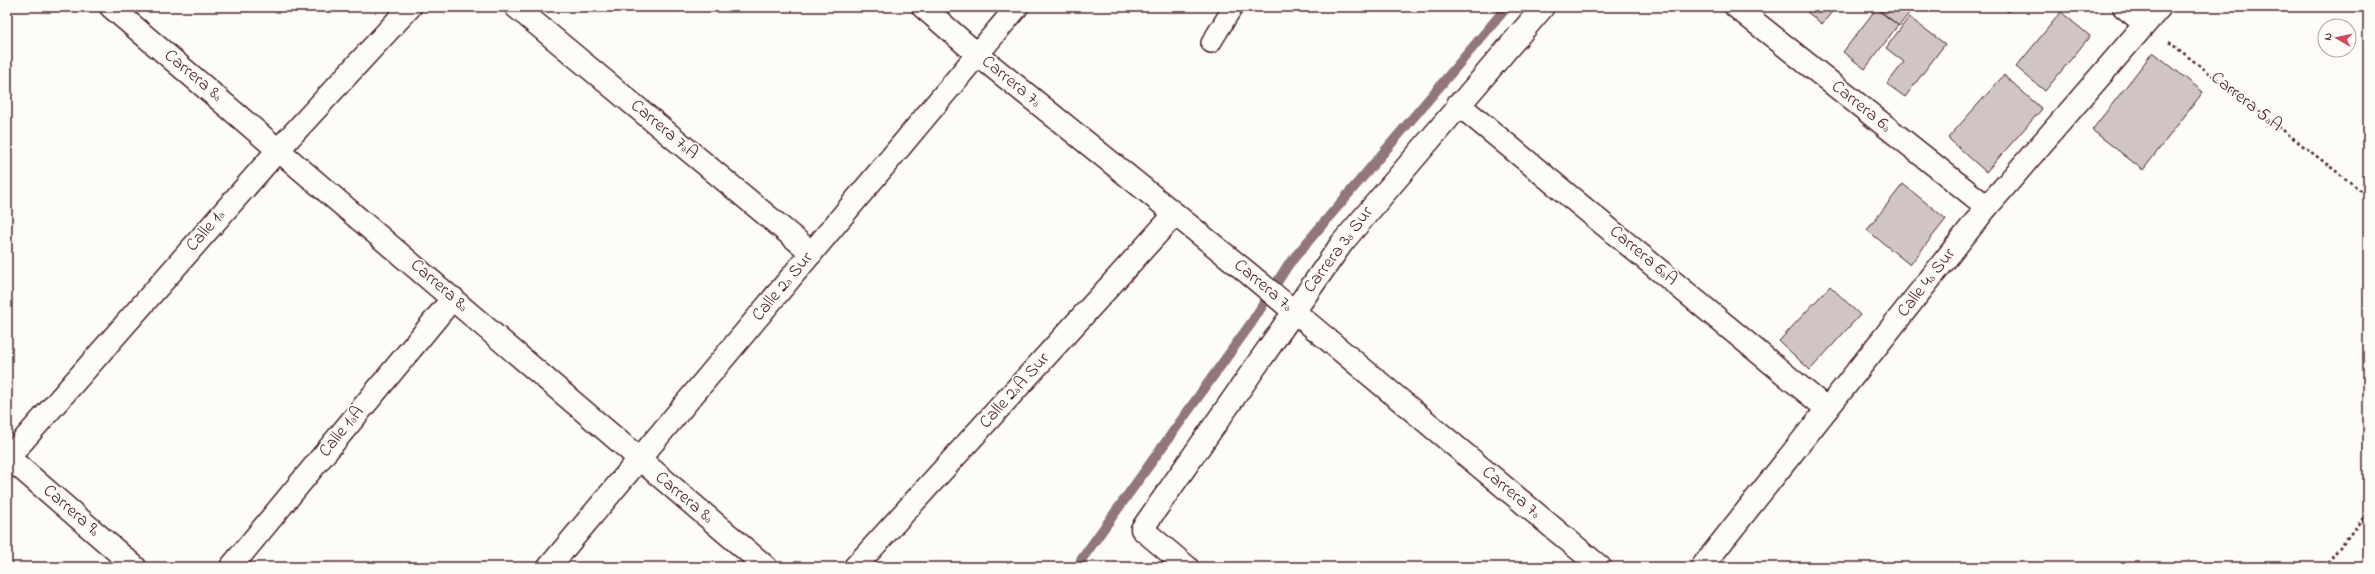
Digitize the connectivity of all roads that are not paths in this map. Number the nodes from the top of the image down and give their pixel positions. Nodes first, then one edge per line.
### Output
1 (111, 7) edge
2 (410, 7) edge
3 (516, 7) edge
4 (923, 7) edge
5 (1017, 7) edge
6 (1233, 7) edge
7 (1543, 7) edge
8 (1736, 7) edge
9 (2124, 7) edge
10 (2160, 7) edge
11 (2145, 24) junction
12 (1211, 43) dead end
13 (978, 55) junction
14 (1458, 104) junction
15 (279, 148) junction
16 (1987, 207) junction
17 (1175, 214) junction
18 (812, 253) junction
19 (452, 298) junction
20 (1290, 308) junction
21 (1827, 409) junction
22 (8, 457) edge
23 (638, 459) junction
24 (135, 567) edge
25 (231, 567) edge
26 (549, 567) edge
27 (766, 567) edge
28 (855, 567) edge
29 (1187, 567) edge
30 (1600, 567) edge
31 (1702, 567) edge

1 - 15 street, Carrera 8ª
2 - 15 street, Calle 1ª
3 - 18 street, Carrera 7ªA
4 - 13 street, Carrera 7ª
5 - 13 street, Calle 2ª Sur
6 - 12 lane
7 - 14 street, Carrera 3ª Sur
8 - 16 street, Carrera 6ª
9 - 11 street
10 - 11 street, Calle 4ª Sur
11 - 16 street, Calle 4ª Sur
13 - 17 street, Carrera 7ª
13 - 18 street, Calle 2ª Sur
14 - 20 street, Carrera 3ª Sur
14 - 21 street, Carrera 6ªA
15 - 19 street, Carrera 8ª
15 - 22 street, Calle 1ª
16 - 21 street, Calle 4ª Sur
17 - 20 street, Carrera 7ª
17 - 28 street, Calle 2ªA Sur
18 - 23 street, Calle 2ª Sur
19 - 23 street, Carrera 8ª
19 - 25 street, Calle 1ªA
20 - 29 street, Carrera 3ª Sur
20 - 30 street, Carrera 7ª
21 - 31 street, Calle 4ª Sur
22 - 24 street, Carrera 9ª
23 - 26 street, Calle 2ª Sur
23 - 27 street, Carrera 8ª

